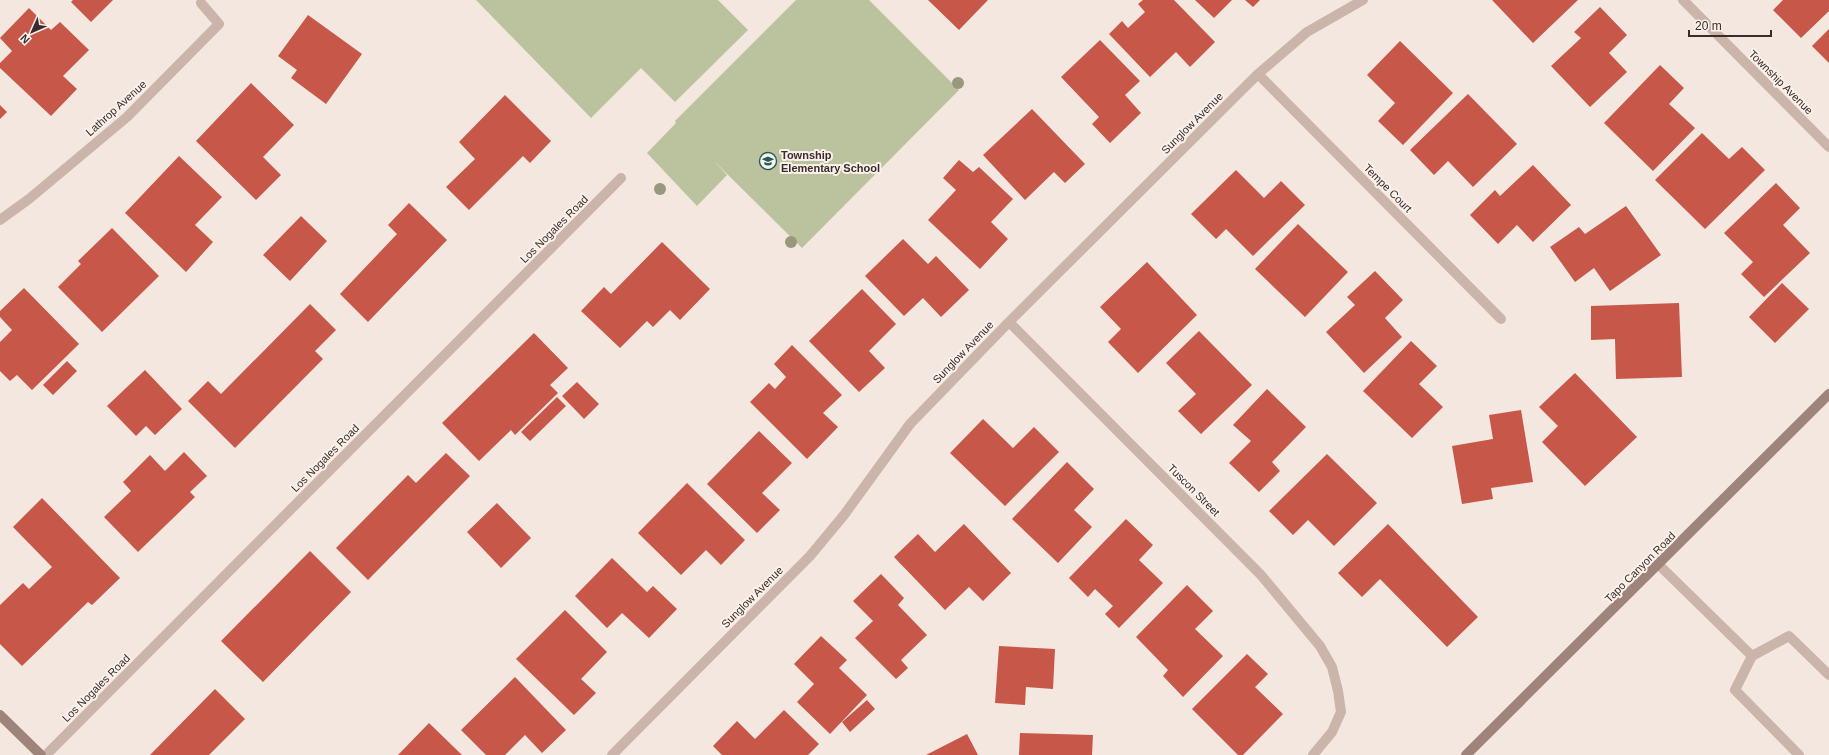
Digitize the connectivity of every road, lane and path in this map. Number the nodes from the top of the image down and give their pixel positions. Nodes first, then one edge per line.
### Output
1 (1363, 0) edge
2 (1683, 0) edge
3 (201, 4) dead end
4 (1258, 74) junction
5 (1829, 147) edge
6 (621, 178) dead end
7 (0, 220) edge
8 (1501, 319) dead end
9 (1009, 322) junction
10 (1829, 394) edge
11 (1659, 565) junction
12 (1752, 656) junction
13 (1829, 675) edge
14 (0, 715) edge
15 (41, 755) edge
16 (46, 755) edge
17 (612, 755) edge
18 (1313, 755) edge
19 (1466, 755) edge
20 (1799, 755) edge

1 - 4 street, Sunglow Avenue
2 - 5 street, Township Avenue
3 - 7 street, Lathrop Avenue
4 - 8 street, Tempe Court
4 - 9 street, Sunglow Avenue
6 - 16 street, Los Nogales Road
9 - 17 street, Sunglow Avenue
9 - 18 street, Tuscon Street
10 - 11 main road, Tapo Canyon Road
11 - 12 street
11 - 19 main road, Tapo Canyon Road
12 - 13 street
12 - 20 street
14 - 15 main road

